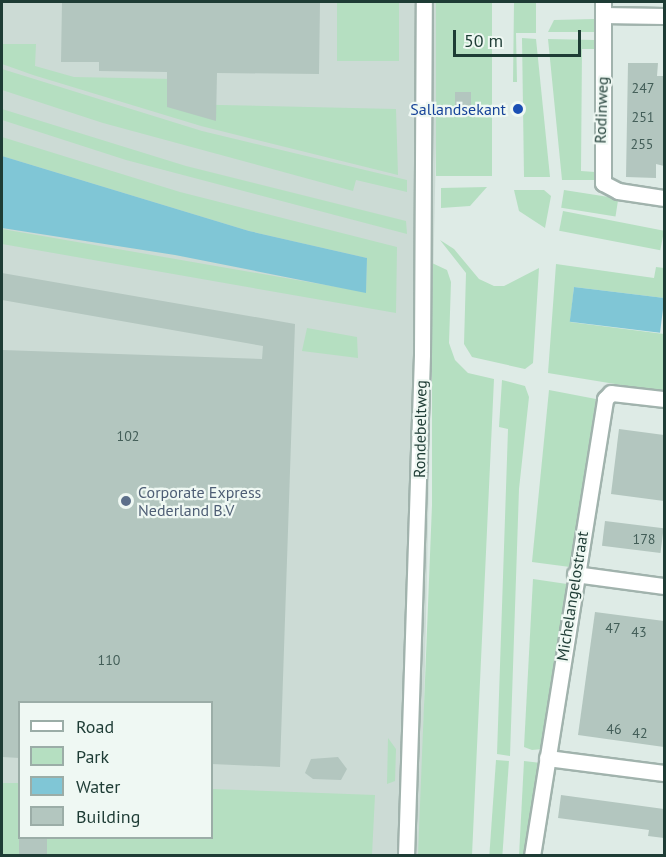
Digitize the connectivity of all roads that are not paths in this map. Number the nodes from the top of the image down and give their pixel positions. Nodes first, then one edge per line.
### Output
1 (424, 2) edge
2 (603, 8) edge
3 (664, 16) edge
4 (664, 198) edge
5 (664, 399) edge
6 (575, 574) junction
7 (664, 586) edge
8 (547, 758) junction
9 (664, 773) edge
10 (406, 855) edge
11 (532, 855) edge

1 - 10 street, Rondebeltweg
2 - 3 street
2 - 4 street, Rodinweg
5 - 6 street, Michelangelostraat
6 - 7 street
6 - 8 street, Michelangelostraat
8 - 9 street
8 - 11 street, Michelangelostraat

